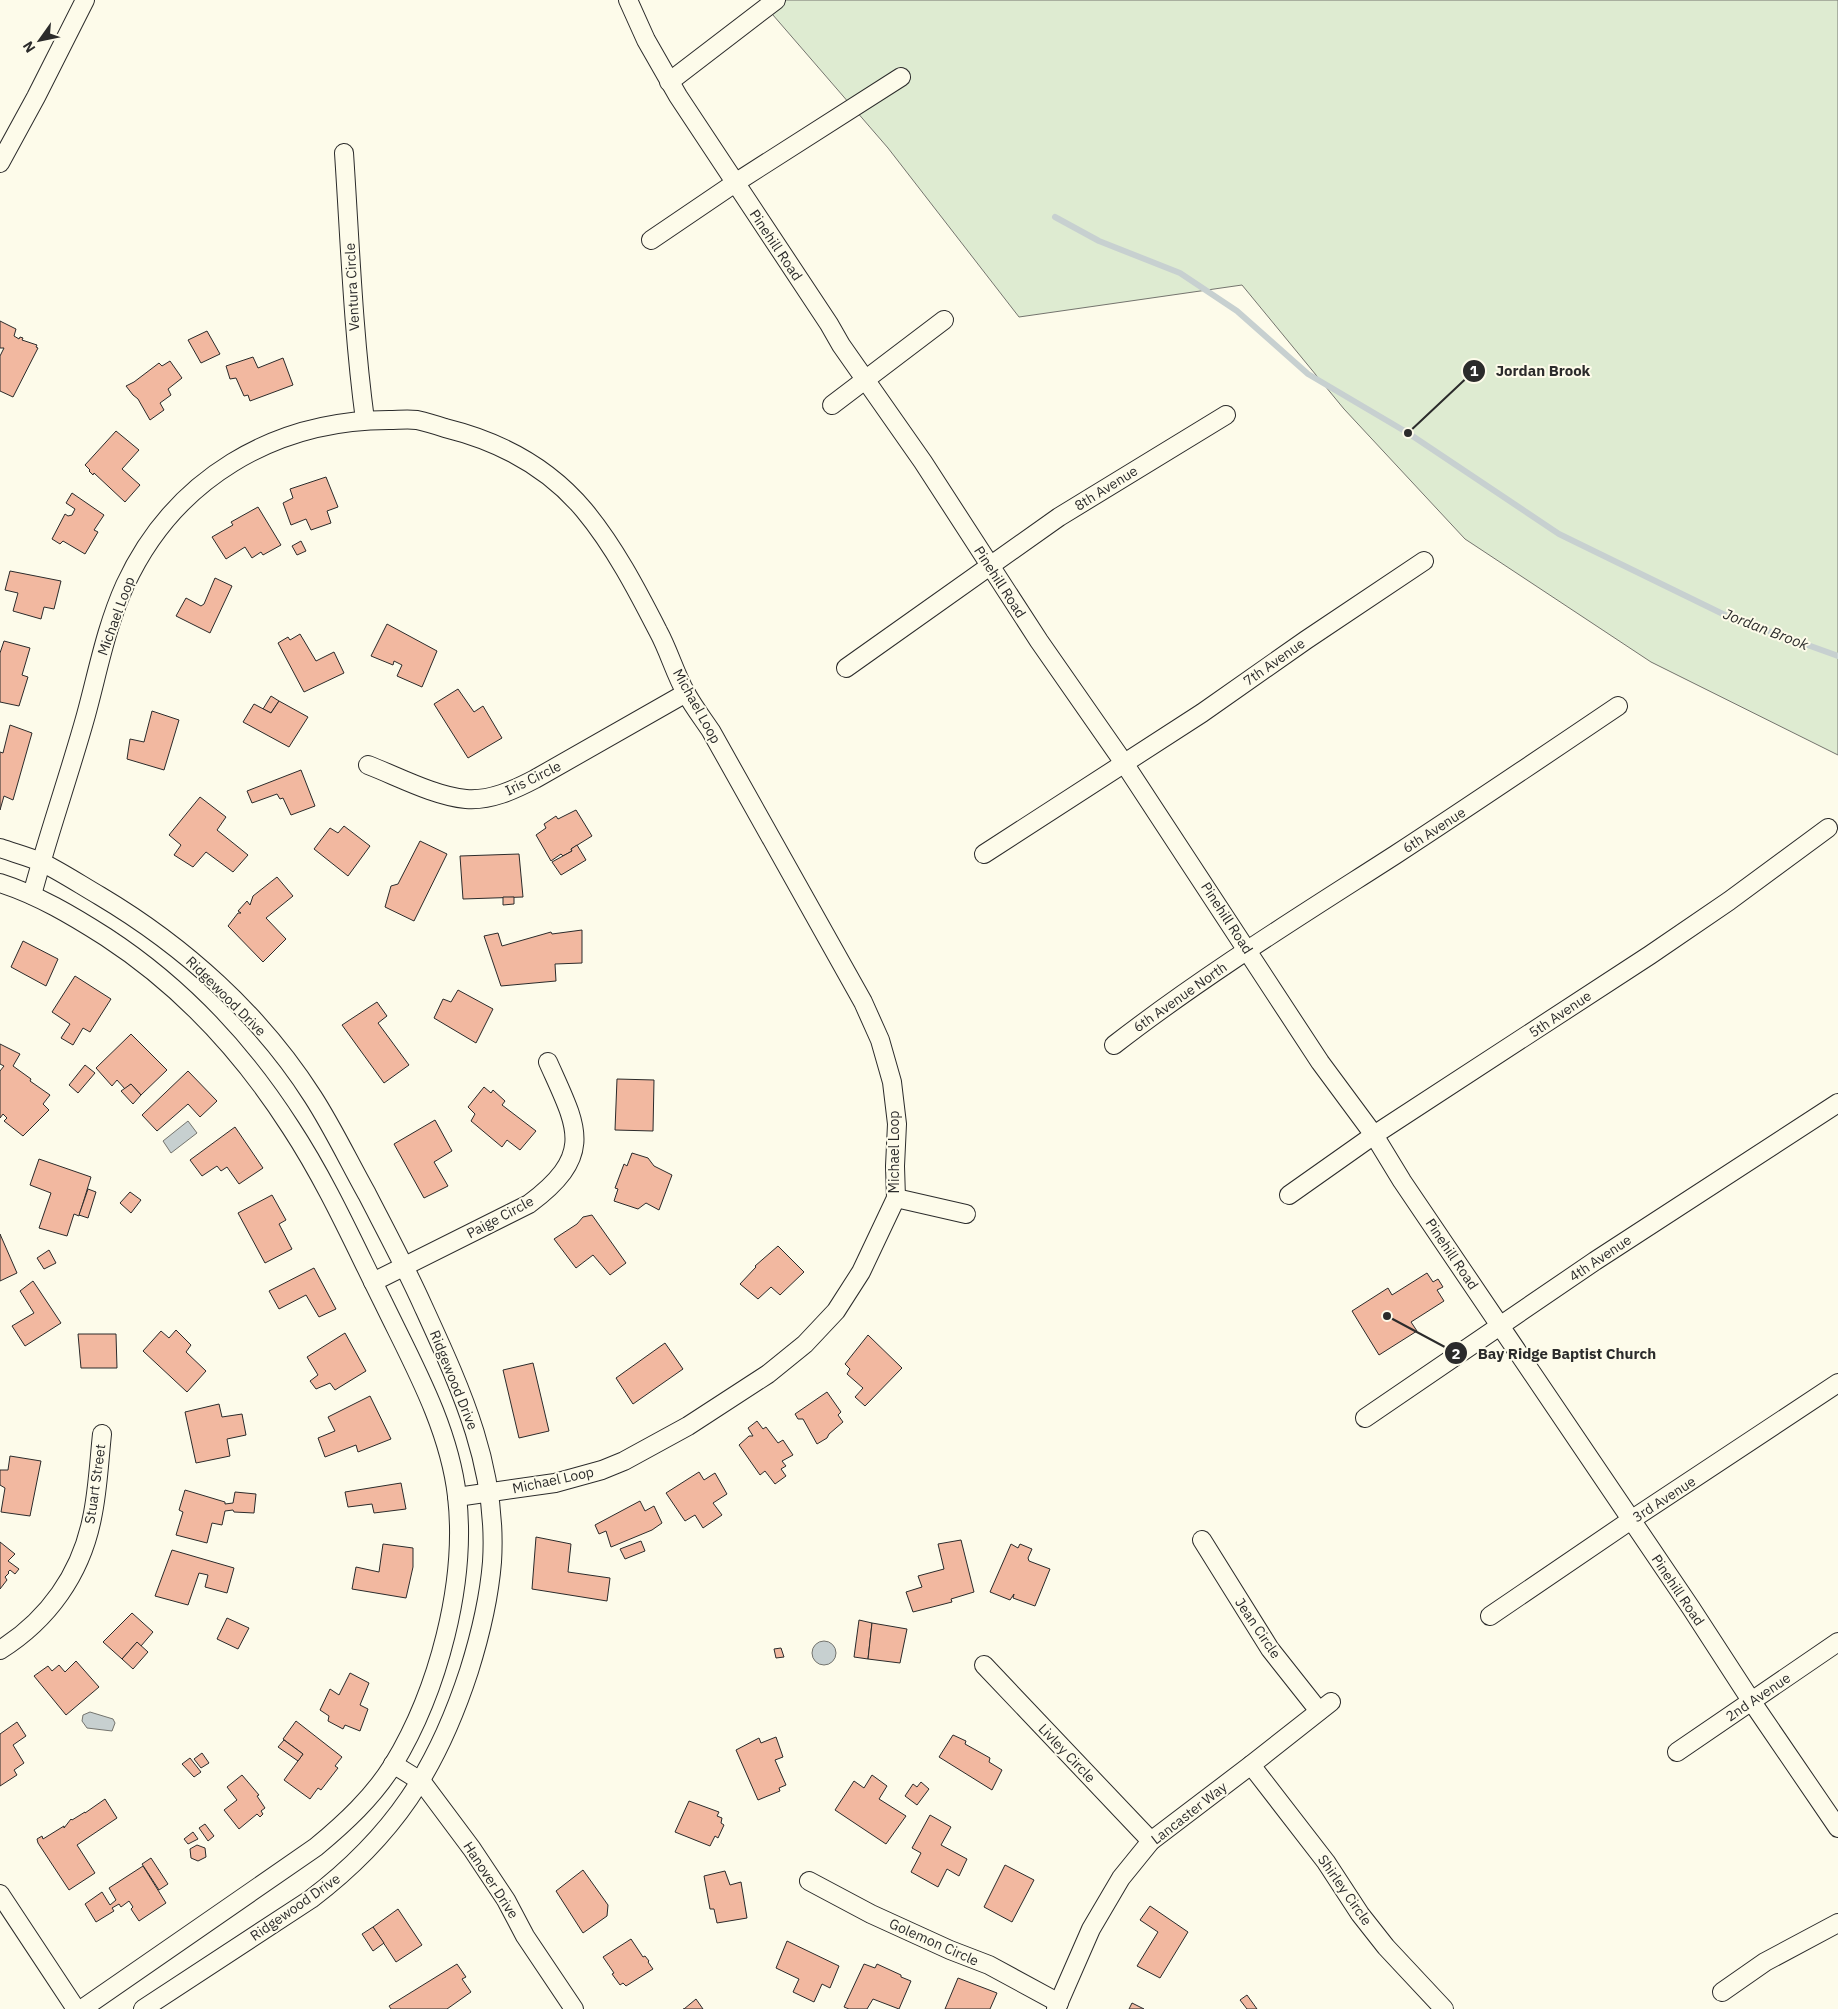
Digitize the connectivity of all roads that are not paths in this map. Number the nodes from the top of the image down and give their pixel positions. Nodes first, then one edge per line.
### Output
1 (85, 0) edge
2 (628, 0) edge
3 (776, 0) edge
4 (901, 77) dead end
5 (670, 82) junction
6 (344, 152) dead end
7 (0, 163) edge
8 (735, 183) junction
9 (651, 240) dead end
10 (944, 320) dead end
11 (866, 381) junction
12 (832, 405) dead end
13 (1226, 415) dead end
14 (365, 420) junction
15 (1424, 561) dead end
16 (990, 567) junction
17 (846, 668) dead end
18 (686, 693) junction
19 (1618, 706) dead end
20 (1124, 763) junction
21 (368, 765) dead end
22 (1828, 828) dead end
23 (0, 848) edge
24 (984, 854) dead end
25 (41, 862) junction
26 (0, 883) edge
27 (32, 895) junction
28 (1247, 950) junction
29 (1114, 1045) dead end
30 (548, 1062) dead end
31 (1838, 1103) edge
32 (1374, 1136) junction
33 (1289, 1195) dead end
34 (896, 1198) junction
35 (966, 1214) dead end
36 (405, 1266) junction
37 (373, 1282) junction
38 (1501, 1326) junction
39 (1838, 1383) edge
40 (1364, 1418) dead end
41 (102, 1434) dead end
42 (489, 1492) junction
43 (457, 1497) junction
44 (1631, 1520) junction
45 (1202, 1540) dead end
46 (1490, 1616) dead end
47 (1838, 1642) edge
48 (0, 1650) edge
49 (984, 1665) dead end
50 (1752, 1702) junction
51 (1325, 1707) joint
52 (1677, 1752) dead end
53 (393, 1764) junction
54 (1251, 1765) junction
55 (422, 1782) junction
56 (1838, 1828) edge
57 (1151, 1841) junction
58 (809, 1881) dead end
59 (0, 1894) edge
60 (1838, 1923) edge
61 (1722, 1992) dead end
62 (1057, 2006) edge
63 (76, 2009) edge
64 (82, 2009) edge
65 (143, 2009) edge
66 (574, 2009) edge
67 (1444, 2009) edge

1 - 7 street
2 - 5 street, Pinehill Road
3 - 5 street
4 - 8 street
5 - 8 street, Pinehill Road
6 - 14 street, Ventura Circle
8 - 9 street
8 - 11 street, Pinehill Road
10 - 11 street
11 - 12 street
11 - 16 street, Pinehill Road
13 - 16 street, 8th Avenue
14 - 18 street, Michael Loop
14 - 25 street, Michael Loop
15 - 20 street, 7th Avenue
16 - 17 street, 8th Avenue
16 - 20 street, Pinehill Road
18 - 21 street, Iris Circle
18 - 34 street, Michael Loop
19 - 28 street, 6th Avenue
20 - 24 street, 7th Avenue
20 - 28 street, Pinehill Road
22 - 32 street, 5th Avenue
23 - 25 street, Ridgewood Drive
25 - 27 street, Michael Loop
25 - 36 street, Ridgewood Drive
26 - 27 street
27 - 37 street
28 - 29 street, 6th Avenue North
28 - 32 street, Pinehill Road
30 - 36 street, Paige Circle
31 - 38 street, 4th Avenue
32 - 33 street, 5th Avenue
32 - 38 street, Pinehill Road
34 - 35 street
34 - 42 street, Michael Loop
36 - 37 street, Paige Circle
36 - 42 street, Ridgewood Drive
37 - 43 street
38 - 40 street, 4th Avenue
38 - 44 street, Pinehill Road
39 - 44 street, 3rd Avenue
41 - 48 street, Stuart Street
42 - 43 street, Michael Loop
42 - 55 street, Ridgewood Drive
43 - 53 street
44 - 46 street, 3rd Avenue
44 - 50 street, Pinehill Road
45 - 51 street, Jean Circle
47 - 50 street, 2nd Avenue
49 - 57 street, Livley Circle
50 - 52 street, 2nd Avenue
50 - 56 street, Pinehill Road
51 - 54 street, Lancaster Way
53 - 55 street, Hanover Drive
53 - 64 street
54 - 57 street, Lancaster Way
54 - 67 street, Shirley Circle
55 - 65 street, Ridgewood Drive
55 - 66 street, Hanover Drive
57 - 62 street, Lancaster Way
58 - 62 street, Golemon Circle
59 - 63 street
60 - 61 street

